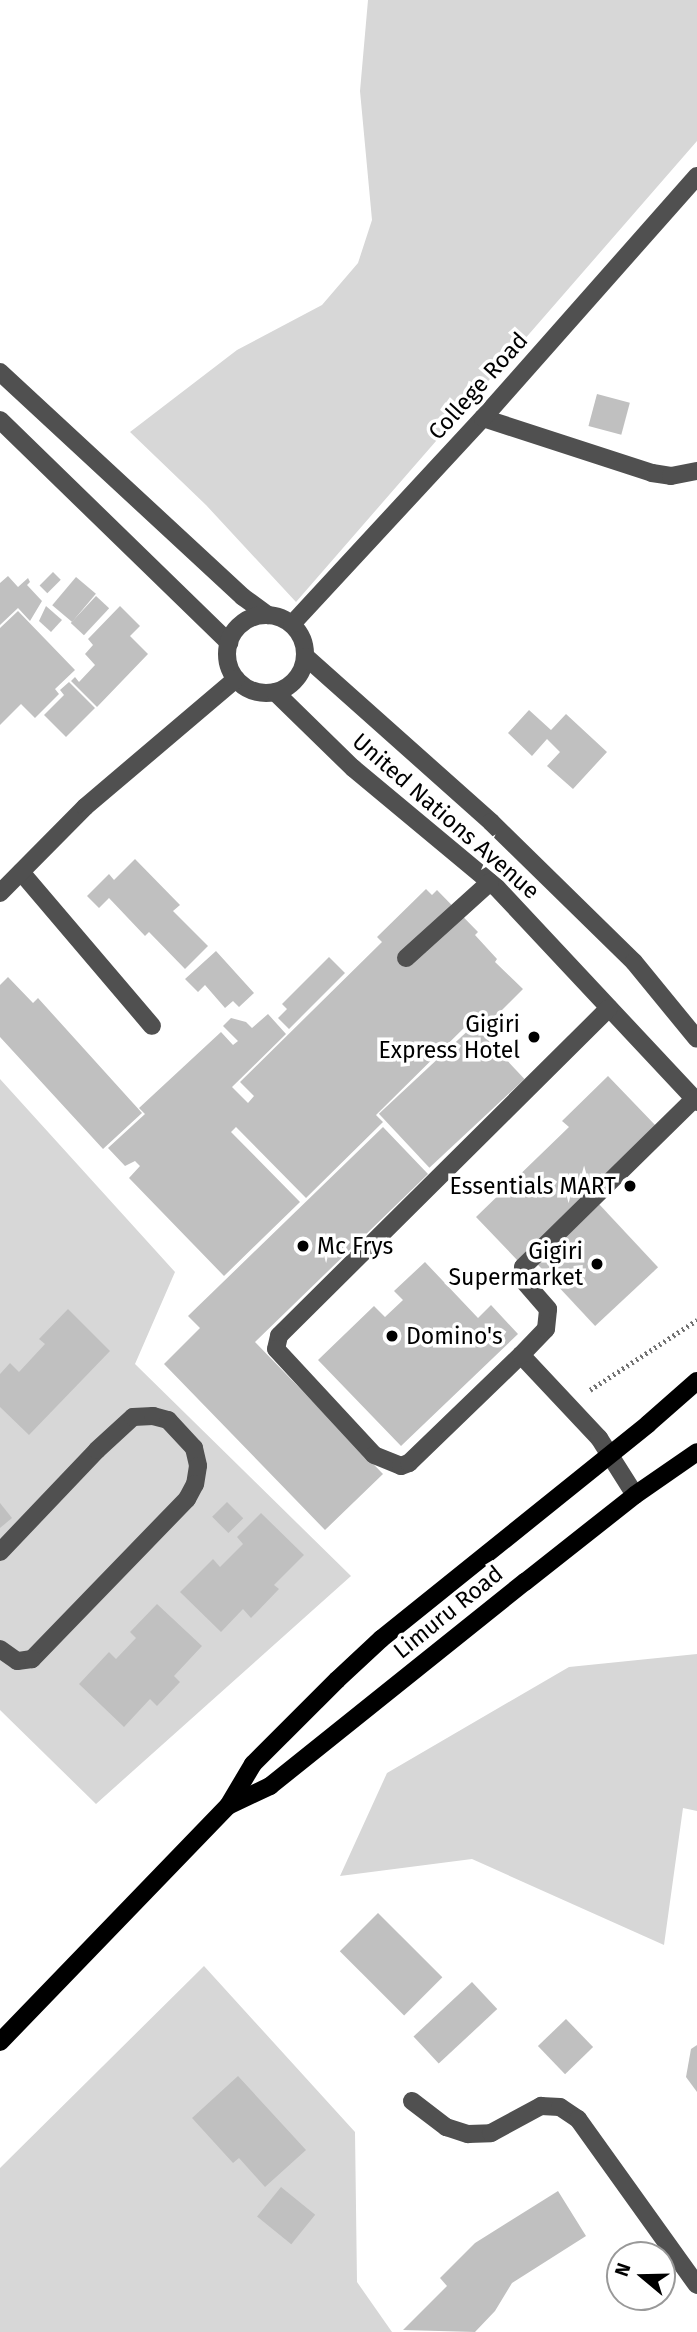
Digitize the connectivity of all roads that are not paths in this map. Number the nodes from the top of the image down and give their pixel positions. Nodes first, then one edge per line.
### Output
1 (697, 176) edge
2 (0, 372) edge
3 (483, 418) junction
4 (0, 420) edge
5 (697, 471) edge
6 (268, 615) junction
7 (292, 624) junction
8 (229, 643) junction
9 (306, 657) junction
10 (236, 679) junction
11 (275, 692) junction
12 (20, 872) junction
13 (490, 882) junction
14 (0, 893) edge
15 (405, 958) dead end
16 (609, 1008) junction
17 (152, 1026) dead end
18 (697, 1039) edge
19 (696, 1100) edge
20 (521, 1355) junction
21 (697, 1381) edge
22 (697, 1452) edge
23 (609, 1453) junction
24 (635, 1495) junction
25 (0, 1552) edge
26 (0, 1649) edge
27 (228, 1807) junction
28 (0, 2042) edge
29 (412, 2101) dead end
30 (697, 2285) edge

1 - 3 street, College Road
2 - 6 street
3 - 5 street
3 - 7 street, College Road
4 - 8 street
6 - 7 street
6 - 8 street
7 - 9 street
8 - 10 street
9 - 11 street
9 - 18 street, United Nations Avenue
10 - 11 street
10 - 12 street
11 - 13 street, United Nations Avenue
12 - 14 street
12 - 17 street
13 - 15 street
13 - 16 street, United Nations Avenue
16 - 19 street, United Nations Avenue
16 - 20 street
19 - 20 street
20 - 23 street
21 - 23 main road, Limuru Road
22 - 24 main road, Limuru Road
23 - 24 street
23 - 27 main road, Limuru Road
24 - 27 main road, Limuru Road
25 - 26 street
27 - 28 main road, Limuru Road
29 - 30 street

